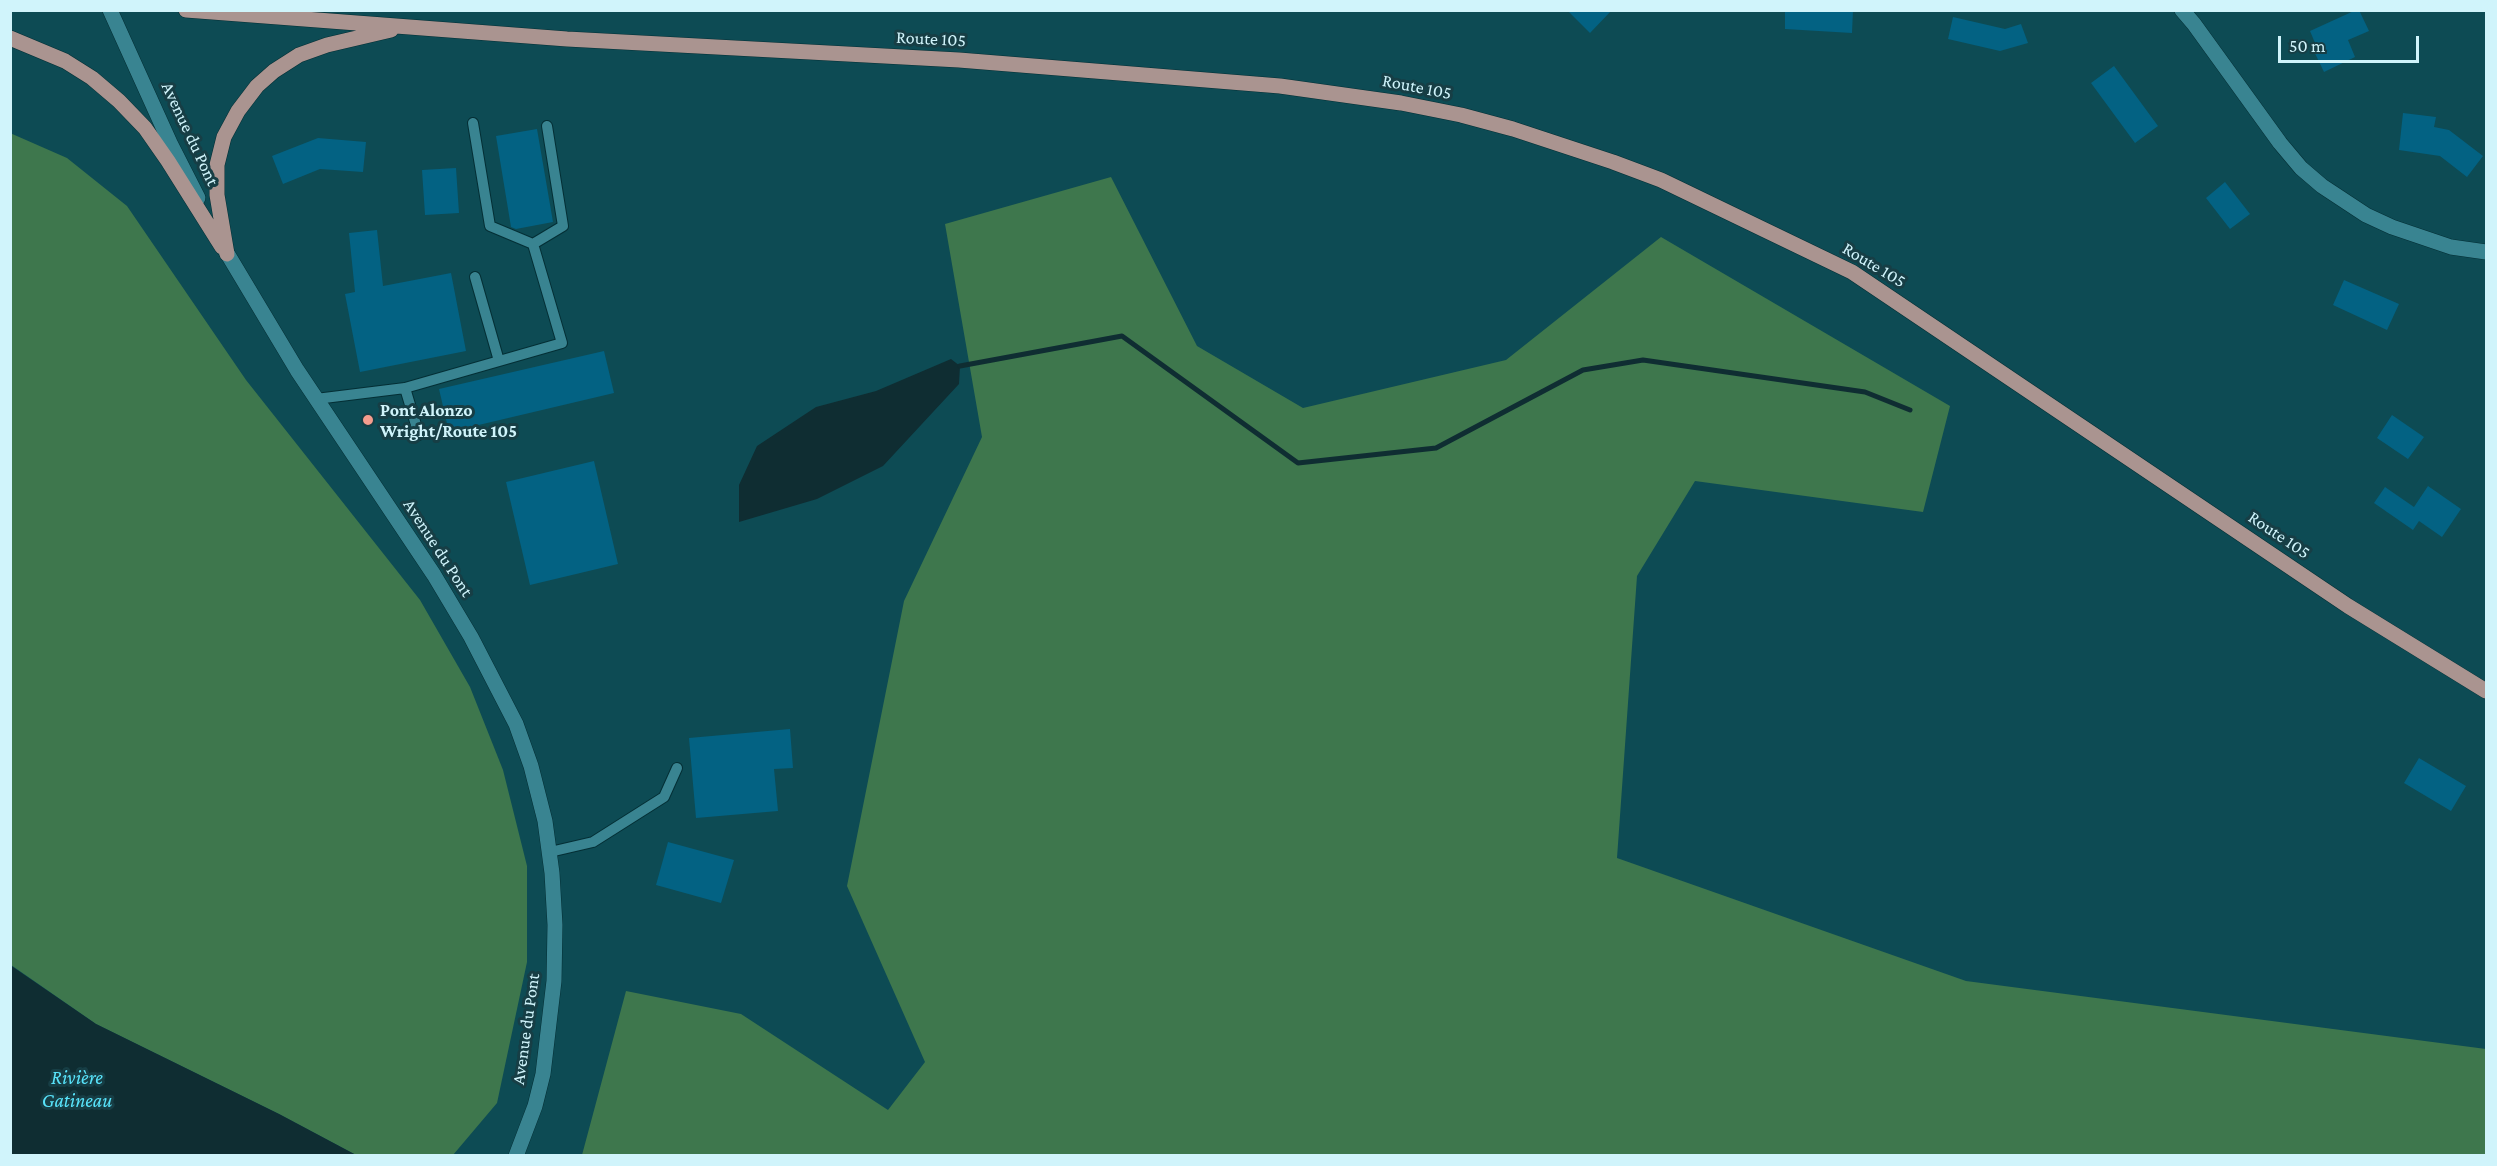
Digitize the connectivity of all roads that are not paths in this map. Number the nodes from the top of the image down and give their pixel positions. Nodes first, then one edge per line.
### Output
1 (110, 10) edge
2 (186, 10) edge
3 (2182, 10) edge
4 (407, 26) junction
5 (10, 38) edge
6 (473, 123) dead end
7 (547, 126) dead end
8 (533, 244) junction
9 (2487, 252) edge
10 (227, 254) junction
11 (476, 277) dead end
12 (499, 362) junction
13 (405, 388) junction
14 (316, 399) junction
15 (419, 435) dead end
16 (2487, 691) edge
17 (677, 768) dead end
18 (549, 852) junction
19 (516, 1155) edge

1 - 10 main road, Avenue du Pont
2 - 4 main road, Route 105
3 - 9 main road
4 - 10 main road
4 - 16 main road, Route 105
5 - 10 main road
6 - 8 lane
7 - 8 lane
8 - 12 lane
10 - 14 main road, Avenue du Pont
11 - 12 lane
12 - 13 lane
13 - 14 lane
13 - 15 lane
14 - 18 main road, Avenue du Pont
17 - 18 lane
18 - 19 main road, Avenue du Pont

